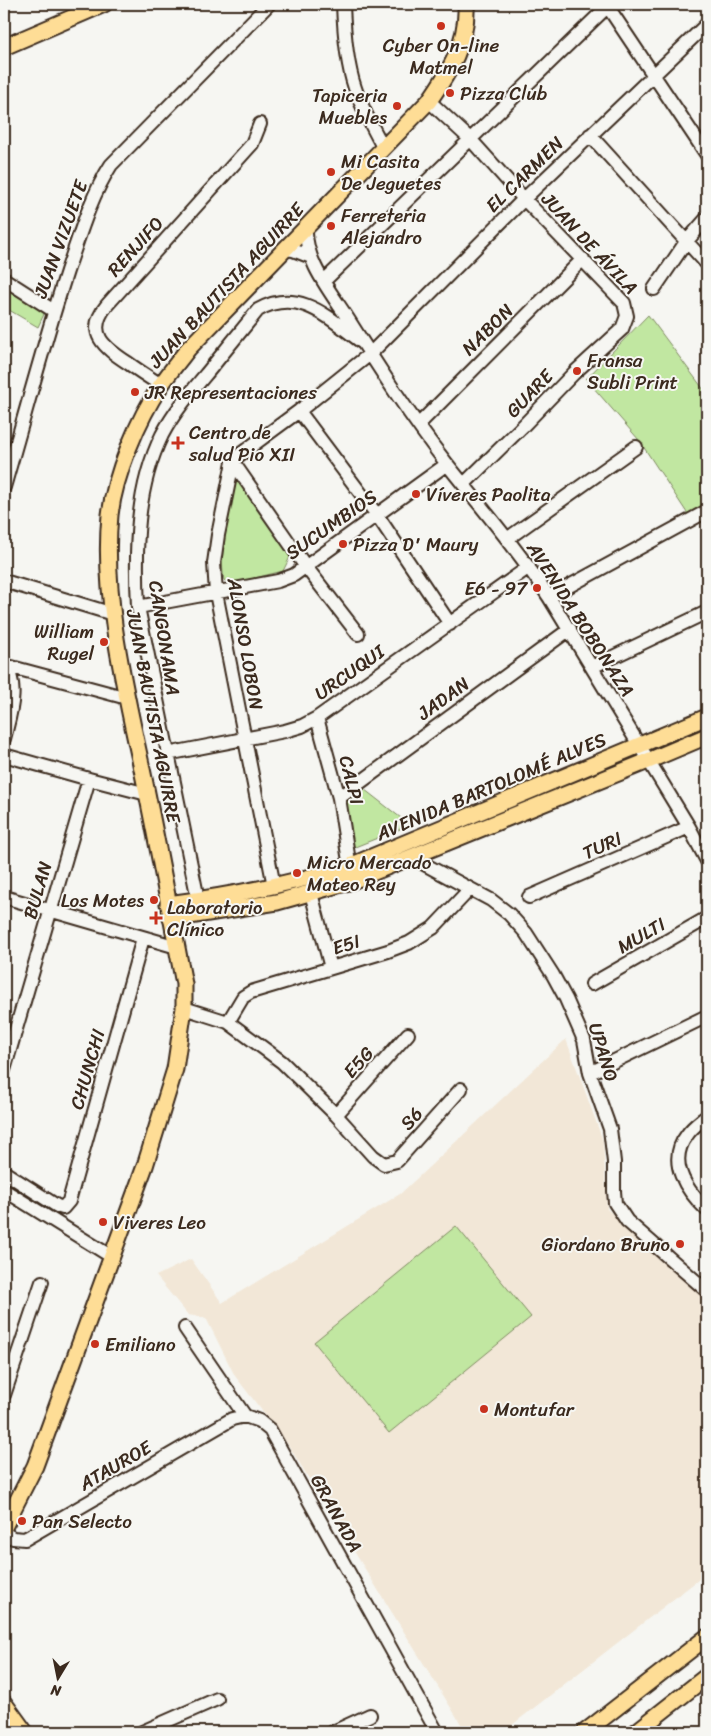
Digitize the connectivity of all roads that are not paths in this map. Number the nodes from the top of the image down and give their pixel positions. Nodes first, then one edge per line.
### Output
1 (104, 4) edge
2 (269, 4) edge
3 (343, 4) edge
4 (466, 4) edge
5 (607, 5) edge
6 (707, 24) edge
7 (4, 47) edge
8 (654, 75) junction
9 (429, 101) junction
10 (260, 124) dead end
11 (590, 135) junction
12 (471, 140) junction
13 (383, 148) junction
14 (707, 155) edge
15 (524, 199) junction
16 (707, 218) edge
17 (306, 227) junction
18 (686, 242) junction
19 (284, 249) junction
20 (311, 257) junction
21 (583, 260) junction
22 (707, 264) edge
23 (4, 279) edge
24 (324, 281) junction
25 (654, 289) dead end
26 (54, 311) junction
27 (622, 329) joint
28 (363, 342) junction
29 (370, 354) junction
30 (160, 385) junction
31 (299, 411) junction
32 (418, 425) junction
33 (636, 447) dead end
34 (234, 462) junction
35 (447, 464) junction
36 (464, 484) junction
37 (4, 487) edge
38 (707, 512) edge
39 (377, 515) junction
40 (507, 539) junction
41 (306, 567) junction
42 (529, 568) junction
43 (4, 581) edge
44 (216, 593) junction
45 (549, 597) junction
46 (138, 607) junction
47 (707, 612) edge
48 (113, 614) junction
49 (450, 624) junction
50 (570, 629) junction
51 (358, 634) dead end
52 (5, 664) edge
53 (592, 667) junction
54 (127, 698) junction
55 (317, 718) junction
56 (707, 718) edge
57 (707, 736) edge
58 (245, 739) junction
59 (4, 740) edge
60 (640, 746) junction
61 (4, 754) edge
62 (167, 754) junction
63 (648, 761) junction
64 (89, 779) junction
65 (147, 794) junction
66 (339, 798) junction
67 (689, 827) junction
68 (412, 857) junction
69 (707, 860) edge
70 (351, 874) junction
71 (274, 886) junction
72 (470, 889) junction
73 (311, 893) junction
74 (4, 897) edge
75 (529, 897) dead end
76 (199, 907) junction
77 (51, 910) junction
78 (170, 911) junction
79 (707, 918) edge
80 (143, 938) junction
81 (177, 947) junction
82 (331, 968) junction
83 (592, 984) dead end
84 (184, 1008) junction
85 (707, 1016) edge
86 (228, 1022) junction
87 (408, 1034) dead end
88 (4, 1070) edge
89 (590, 1073) junction
90 (461, 1089) dead end
91 (336, 1115) junction
92 (707, 1116) edge
93 (4, 1172) edge
94 (7, 1196) edge
95 (707, 1210) edge
96 (112, 1257) junction
97 (42, 1282) dead end
98 (707, 1292) edge
99 (185, 1328) dead end
100 (4, 1395) edge
101 (245, 1416) junction
102 (4, 1527) edge
103 (4, 1533) edge
104 (707, 1637) edge
105 (707, 1676) edge
106 (217, 1699) dead end
107 (4, 1704) edge
108 (370, 1715) dead end
109 (25, 1732) edge
110 (142, 1732) edge
111 (333, 1732) edge
112 (437, 1732) edge
113 (585, 1732) edge
114 (636, 1732) edge

1 - 7 main road
2 - 26 street, JUAN VIZUETE
3 - 13 street
4 - 9 main road, JUAN BAUTISTA AGUIRRE
5 - 8 street
5 - 12 street
6 - 8 street, EL CARMEN
8 - 11 street, EL CARMEN
8 - 14 street
9 - 12 street, JUAN DE ÁVILA
9 - 13 main road, JUAN BAUTISTA AGUIRRE
10 - 30 street, RENJIFO
11 - 15 street, EL CARMEN
11 - 18 street
12 - 15 street, JUAN DE ÁVILA
12 - 24 street
13 - 17 main road, JUAN BAUTISTA AGUIRRE
15 - 21 street, JUAN DE ÁVILA
15 - 29 street, EL CARMEN
16 - 18 street
17 - 19 main road, JUAN BAUTISTA AGUIRRE
17 - 20 street, AVENIDA BOBONAZA
18 - 22 street
18 - 25 street
19 - 20 street
19 - 30 main road, JUAN BAUTISTA AGUIRRE
20 - 24 street, AVENIDA BOBONAZA
21 - 27 street, JUAN DE ÁVILA
21 - 32 street, NABON
23 - 26 street
24 - 28 street, AVENIDA BOBONAZA
26 - 37 street, JUAN VIZUETE
27 - 36 street, GUARE
28 - 29 street, AVENIDA BOBONAZA
28 - 46 street, CANGONAMA
29 - 31 street
29 - 32 street, AVENIDA BOBONAZA
30 - 48 main road, JUAN BAUTISTA AGUIRRE
31 - 34 street
31 - 39 street
32 - 35 street, AVENIDA BOBONAZA
33 - 40 street
34 - 41 street
34 - 44 street, ALONSO LOBON
35 - 36 street, AVENIDA BOBONAZA
35 - 39 street, SUCUMBIOS
36 - 40 street, AVENIDA BOBONAZA
38 - 45 street
39 - 41 street, SUCUMBIOS
39 - 49 street
40 - 42 street, AVENIDA BOBONAZA
41 - 44 street, SUCUMBIOS
41 - 51 street
42 - 45 street, AVENIDA BOBONAZA
42 - 49 street, URCUQUI
43 - 48 street
44 - 46 street, SUCUMBIOS
44 - 58 street, ALONSO LOBON
45 - 50 street, AVENIDA BOBONAZA
46 - 62 street, CANGONAMA
47 - 53 street
48 - 54 main road, JUAN BAUTISTA AGUIRRE
49 - 55 street, URCUQUI
50 - 53 street, AVENIDA BOBONAZA
50 - 66 street, JADAN
52 - 54 street
52 - 59 street
53 - 60 street, AVENIDA BOBONAZA
54 - 65 main road, JUAN BAUTISTA AGUIRRE
55 - 58 street, URCUQUI
55 - 66 street, CALPI
56 - 60 main road, AVENIDA BARTOLOMÉ ALVES
57 - 63 main road, AVENIDA BARTOLOMÉ ALVES
58 - 62 street, URCUQUI
58 - 71 street, ALONSO LOBON
60 - 63 street, AVENIDA BOBONAZA
60 - 70 main road, AVENIDA BARTOLOMÉ ALVES
61 - 64 street
62 - 76 street, CANGONAMA
63 - 67 street, AVENIDA BOBONAZA
63 - 68 main road, AVENIDA BARTOLOMÉ ALVES
64 - 65 street
64 - 77 street, BULAN
65 - 78 main road, JUAN BAUTISTA AGUIRRE
66 - 70 street, CALPI
67 - 69 street, AVENIDA BOBONAZA
67 - 75 street, TURI
68 - 70 main road, AVENIDA BARTOLOMÉ ALVES
68 - 72 street, UPANO
70 - 71 main road, AVENIDA BARTOLOMÉ ALVES
70 - 73 main road, AVENIDA BARTOLOMÉ ALVES
71 - 76 main road, AVENIDA BARTOLOMÉ ALVES
72 - 82 street, E5I
72 - 89 street, UPANO
73 - 76 main road, AVENIDA BARTOLOMÉ ALVES
73 - 82 street
74 - 77 street
76 - 78 main road, AVENIDA BARTOLOMÉ ALVES
77 - 80 street
77 - 88 street, BULAN
78 - 81 main road, JUAN BAUTISTA AGUIRRE
79 - 83 street, MULTI
80 - 81 street
80 - 93 street, CHUNCHI
81 - 84 main road, JUAN BAUTISTA AGUIRRE
82 - 86 street, E5I
84 - 86 street
84 - 96 main road, JUAN BAUTISTA AGUIRRE
85 - 89 street
86 - 91 street
87 - 91 street, E5G
89 - 98 street, UPANO
90 - 91 street, S6
92 - 95 street
94 - 96 street
96 - 102 main road, JUAN BAUTISTA AGUIRRE
97 - 100 street
99 - 101 street, GRANADA
101 - 103 street, ATAUROE
101 - 112 street, GRANADA
104 - 113 main road
105 - 114 main road
106 - 110 street
107 - 109 main road
108 - 111 street

